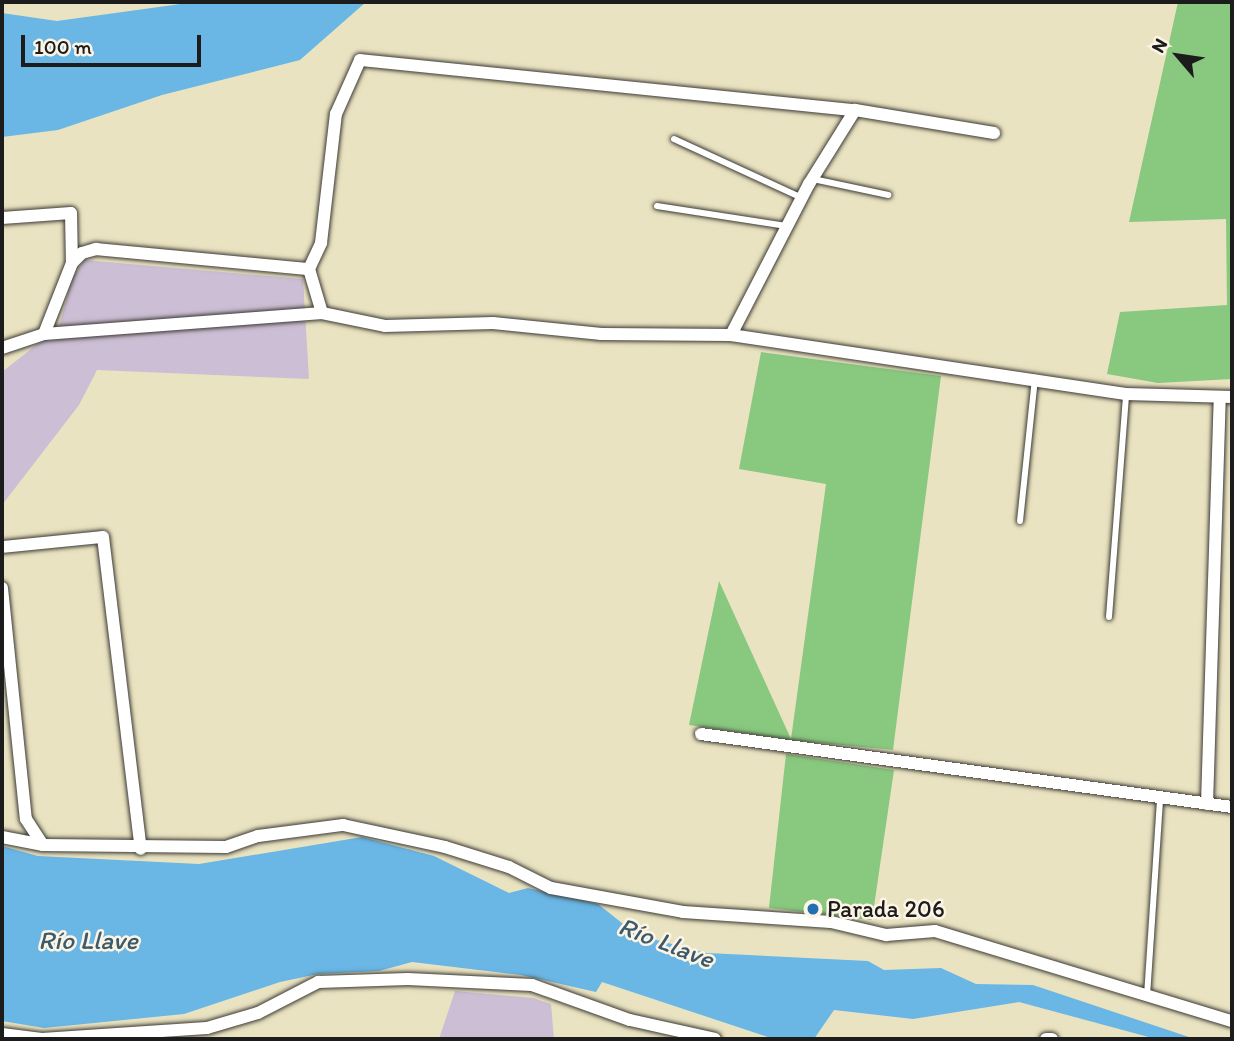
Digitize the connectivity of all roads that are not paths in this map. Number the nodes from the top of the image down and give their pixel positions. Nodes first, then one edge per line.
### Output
1 (855, 110) junction
2 (994, 133) dead end
3 (674, 139) dead end
4 (813, 179) junction
5 (888, 195) dead end
6 (802, 198) junction
7 (657, 206) dead end
8 (2, 218) edge
9 (788, 226) junction
10 (72, 263) junction
11 (309, 269) junction
12 (323, 313) junction
13 (44, 334) junction
14 (731, 335) junction
15 (2, 348) edge
16 (1035, 377) junction
17 (1126, 394) junction
18 (1226, 398) edge
19 (1020, 521) dead end
20 (2, 547) edge
21 (2, 588) edge
22 (1109, 617) dead end
23 (701, 734) dead end
24 (1160, 796) junction
25 (1207, 804) junction
26 (1232, 807) edge
27 (2, 837) edge
28 (43, 845) junction
29 (141, 849) junction
30 (1147, 996) junction
31 (1232, 1021) edge
32 (2, 1034) edge
33 (715, 1039) edge
34 (1045, 1039) edge
35 (1052, 1039) edge

1 - 2 street
1 - 4 street
1 - 11 street
3 - 6 lane
4 - 5 lane
4 - 6 street
6 - 9 street
7 - 9 lane
8 - 10 street
9 - 14 street
10 - 11 street
10 - 13 street
11 - 12 street
12 - 13 street
12 - 14 street
13 - 15 street
14 - 16 street
16 - 17 street
16 - 19 lane
17 - 18 street
17 - 22 lane
18 - 25 street
20 - 29 street
21 - 28 street
23 - 24 street
24 - 25 street
24 - 30 lane
25 - 26 street
27 - 28 street
28 - 29 street
29 - 30 street
30 - 31 street
32 - 33 street
34 - 35 street

